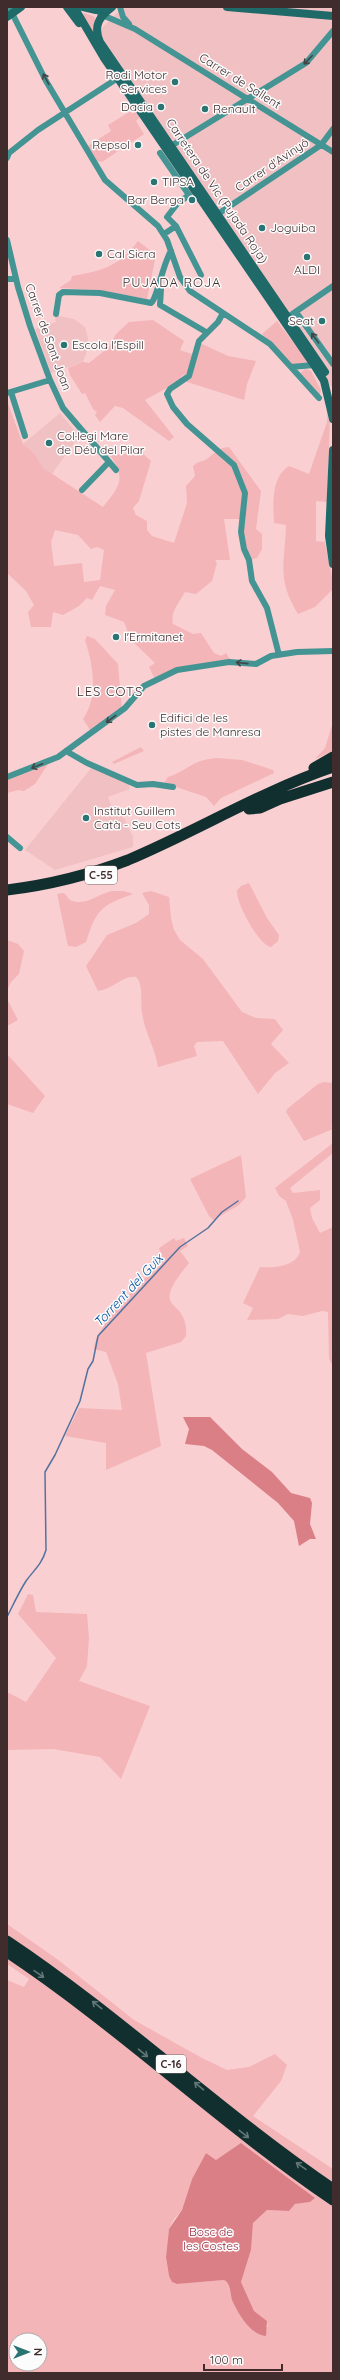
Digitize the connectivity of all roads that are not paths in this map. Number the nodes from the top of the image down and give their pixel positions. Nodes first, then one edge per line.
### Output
1 (21, 7) edge
2 (67, 7) edge
3 (74, 7) edge
4 (112, 7) edge
5 (120, 7) edge
6 (227, 7) edge
7 (266, 7) edge
8 (86, 8) edge
9 (252, 8) edge
10 (274, 11) junction
11 (10, 12) edge
12 (102, 15) junction
13 (331, 18) edge
14 (135, 29) junction
15 (333, 31) edge
16 (91, 39) junction
17 (120, 77) junction
18 (248, 99) junction
19 (65, 113) junction
20 (333, 129) edge
21 (321, 145) junction
22 (172, 146) junction
23 (160, 152) dead end
24 (333, 152) edge
25 (7, 158) edge
26 (218, 214) junction
27 (176, 226) junction
28 (164, 234) junction
29 (7, 240) edge
30 (171, 251) junction
31 (161, 271) junction
32 (201, 275) dead end
33 (7, 279) edge
34 (16, 279) junction
35 (333, 286) edge
36 (296, 312) junction
37 (223, 313) junction
38 (56, 314) dead end
39 (288, 317) junction
40 (206, 332) junction
41 (333, 364) edge
42 (314, 365) junction
43 (291, 366) junction
44 (50, 380) junction
45 (333, 391) edge
46 (9, 392) edge
47 (319, 398) dead end
48 (333, 419) edge
49 (25, 436) dead end
50 (333, 450) edge
51 (109, 462) junction
52 (116, 470) dead end
53 (82, 490) dead end
54 (333, 564) edge
55 (333, 651) edge
56 (279, 654) junction
57 (66, 751) junction
58 (333, 757) edge
59 (333, 766) edge
60 (333, 774) edge
61 (7, 777) edge
62 (333, 782) edge
63 (173, 787) dead end
64 (249, 809) junction
65 (193, 830) junction
66 (7, 837) edge
67 (20, 848) dead end
68 (7, 890) edge
69 (7, 895) edge
70 (7, 1941) edge
71 (7, 1952) edge
72 (333, 2189) edge
73 (333, 2200) edge

1 - 11 main road
2 - 16 main road
3 - 16 main road
4 - 8 main road
4 - 12 main road
5 - 14 street, Carrer de Sallent
6 - 9 main road
7 - 10 main road
8 - 12 street, Carrer de Sallent
9 - 10 main road
10 - 13 main road
19 -> 11 street
12 - 14 street, Carrer de Sallent
12 - 17 main road, Carretera de Vic (Pujada Roja)
14 - 18 street, Carrer de Sallent
15 -> 18 street
16 - 17 main road, Carretera de Vic (Pujada Roja)
17 - 19 street
17 - 22 main road, Carretera de Vic (Pujada Roja)
17 - 42 main road, Carretera de Vic (Pujada Roja)
18 - 21 street, Carrer de Sallent
18 - 22 street
19 - 25 street
19 - 28 street
20 - 21 street, Carrer d'Avinyó
21 - 24 street, Carrer de Sallent
21 - 26 street, Carrer d'Avinyó
22 - 26 main road, Carretera de Vic (Pujada Roja)
23 - 27 street, Carretera de Vic (Pujada Roja)
26 - 39 main road, Carretera de Vic (Pujada Roja)
27 - 28 street
27 - 32 street
28 - 30 street
29 - 34 street, Carrer de Sant Joan
30 - 31 street
30 - 37 street
31 - 38 street
31 - 40 street
33 - 34 street
34 - 44 street, Carrer de Sant Joan
35 - 36 street
36 - 39 street
41 -> 36 street
37 - 40 street
37 - 43 street
39 - 45 main road, Carretera de Vic (Pujada Roja)
40 - 56 street
42 - 43 street
42 - 48 main road, Carretera de Vic (Pujada Roja)
43 - 47 street
44 - 46 street
44 - 51 street, Carrer de Sant Joan
46 - 49 street
50 - 54 main road
51 - 52 street, Carrer de Sant Joan
51 - 53 street
55 - 56 street
56 -> 57 street
57 -> 61 street
57 - 63 street
58 - 65 highway
59 - 65 highway, C-55
60 - 64 highway, C-55
62 - 64 highway
64 - 69 highway, C-55
65 - 68 highway, C-55
66 - 67 street
72 -> 70 highway, C-16
71 -> 73 highway, C-16

